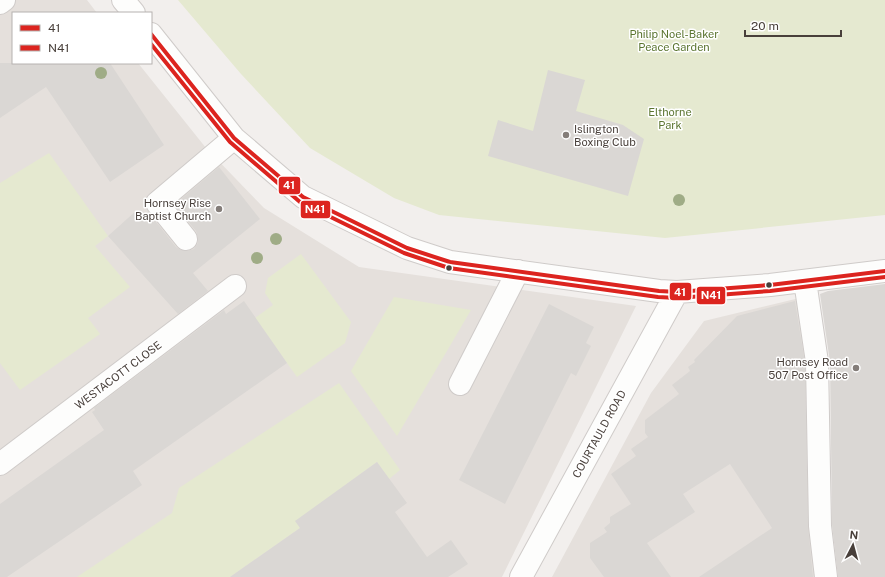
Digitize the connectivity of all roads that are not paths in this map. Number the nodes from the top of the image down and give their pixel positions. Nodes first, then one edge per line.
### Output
1 (4, 0) edge
2 (123, 0) edge
3 (0, 3) edge
4 (133, 12) edge
5 (152, 35) edge
6 (234, 138) junction
7 (186, 239) dead end
8 (518, 271) junction
9 (885, 271) edge
10 (805, 281) junction
11 (235, 286) dead end
12 (677, 292) junction
13 (460, 384) dead end
14 (0, 464) edge
15 (522, 577) edge
16 (826, 577) edge

1 - 3 street
2 - 4 street
5 - 6 street
6 - 7 street
6 - 8 street
8 - 12 street
8 - 13 street
9 - 10 street
10 - 12 street
10 - 16 street
11 - 14 street, WESTACOTT CLOSE
12 - 15 street, COURTAULD ROAD

